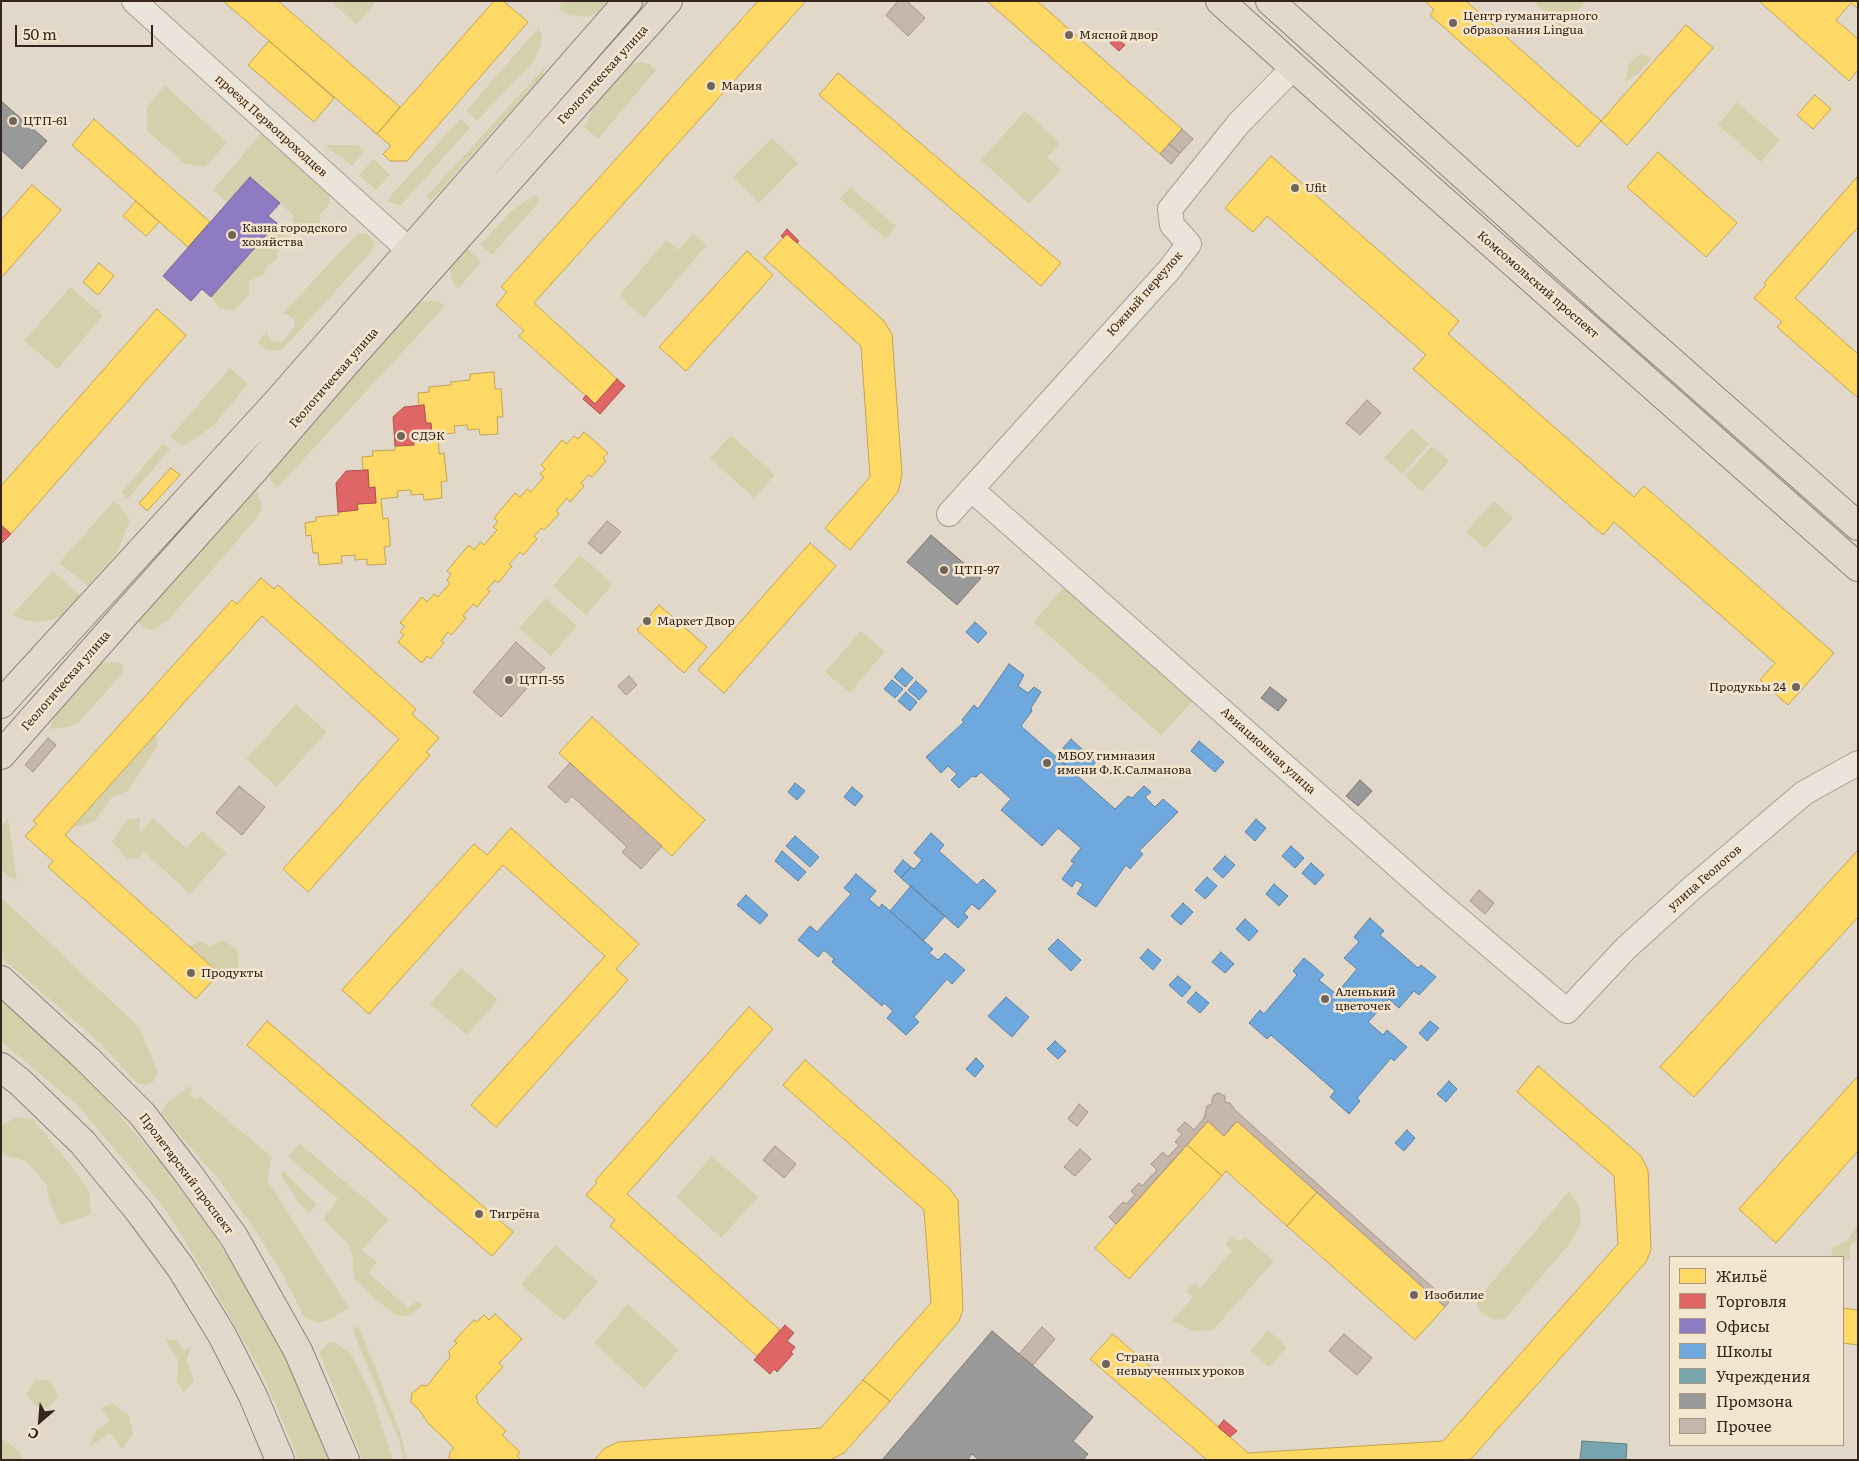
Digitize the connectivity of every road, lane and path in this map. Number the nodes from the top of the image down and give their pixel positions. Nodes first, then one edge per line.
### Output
1 (134, 1) edge
2 (628, 1) edge
3 (668, 1) edge
4 (1220, 1) edge
5 (1270, 1) edge
6 (1294, 67) junction
7 (1418, 133) junction
8 (1395, 158) junction
9 (409, 250) junction
10 (971, 489) junction
11 (1819, 492) junction
12 (949, 514) dead end
13 (1798, 515) junction
14 (1858, 526) edge
15 (1858, 567) edge
16 (1, 704) edge
17 (1, 755) edge
18 (1858, 763) edge
19 (1, 980) edge
20 (1567, 1011) joint
21 (1, 1067) edge
22 (280, 1460) edge
23 (345, 1460) edge

1 - 9 street, проезд Первопроходцев
2 - 9 main road
3 - 17 main road, Геологическая улица
4 - 6 main road, Комсомольский проспект
5 - 7 main road
6 - 8 main road, Комсомольский проспект
6 - 10 street, Южный переулок
7 - 8 main road
7 - 11 main road
8 - 13 main road, Комсомольский проспект
9 - 16 main road
10 - 12 street, Южный переулок
10 - 20 street, Авиационная улица
11 - 13 main road
11 - 14 main road
13 - 15 main road, Комсомольский проспект
18 - 20 street, улица Геологов
19 - 23 main road, Пролетарский проспект
21 - 22 main road

